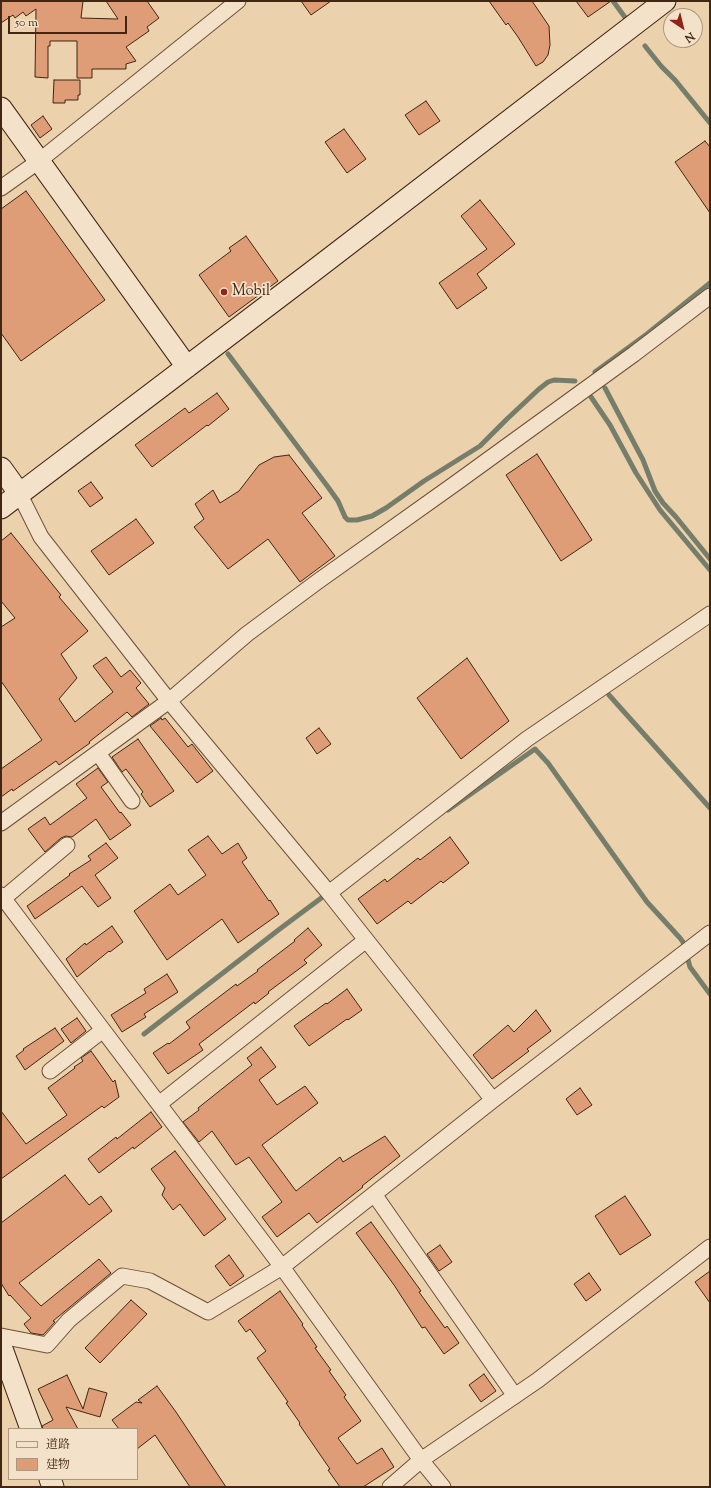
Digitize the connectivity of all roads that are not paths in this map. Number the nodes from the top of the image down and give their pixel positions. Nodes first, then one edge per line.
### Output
1 (238, 1) edge
2 (664, 1) edge
3 (1, 108) edge
4 (39, 160) junction
5 (1, 188) edge
6 (710, 296) edge
7 (187, 367) junction
8 (1, 468) edge
9 (19, 493) junction
10 (1, 508) edge
11 (710, 614) edge
12 (169, 701) junction
13 (98, 753) junction
14 (132, 801) dead end
15 (1, 823) edge
16 (67, 845) dead end
17 (329, 893) junction
18 (2, 896) edge
19 (710, 933) edge
20 (366, 940) junction
21 (104, 1030) junction
22 (50, 1071) dead end
23 (494, 1100) junction
24 (159, 1104) junction
25 (374, 1194) junction
26 (710, 1247) edge
27 (282, 1267) junction
28 (1, 1336) edge
29 (1, 1346) edge
30 (515, 1396) junction
31 (32, 1428) edge
32 (420, 1460) junction
33 (390, 1487) edge
34 (443, 1487) edge

1 - 4 street
2 - 7 street
3 - 4 street
4 - 5 street
4 - 7 street
6 - 12 street
7 - 9 street
8 - 9 street
9 - 10 street
9 - 12 street
11 - 17 street
12 - 13 street
12 - 17 street
13 - 14 street
13 - 15 street
16 - 18 street
17 - 20 street
18 - 21 street
19 - 23 street
20 - 23 street
20 - 24 street
21 - 22 street
21 - 24 street
23 - 25 street
24 - 27 street
25 - 27 street
25 - 30 street
26 - 30 street
27 - 28 street
27 - 32 street
29 - 31 street
30 - 32 street
32 - 33 street
32 - 34 street

